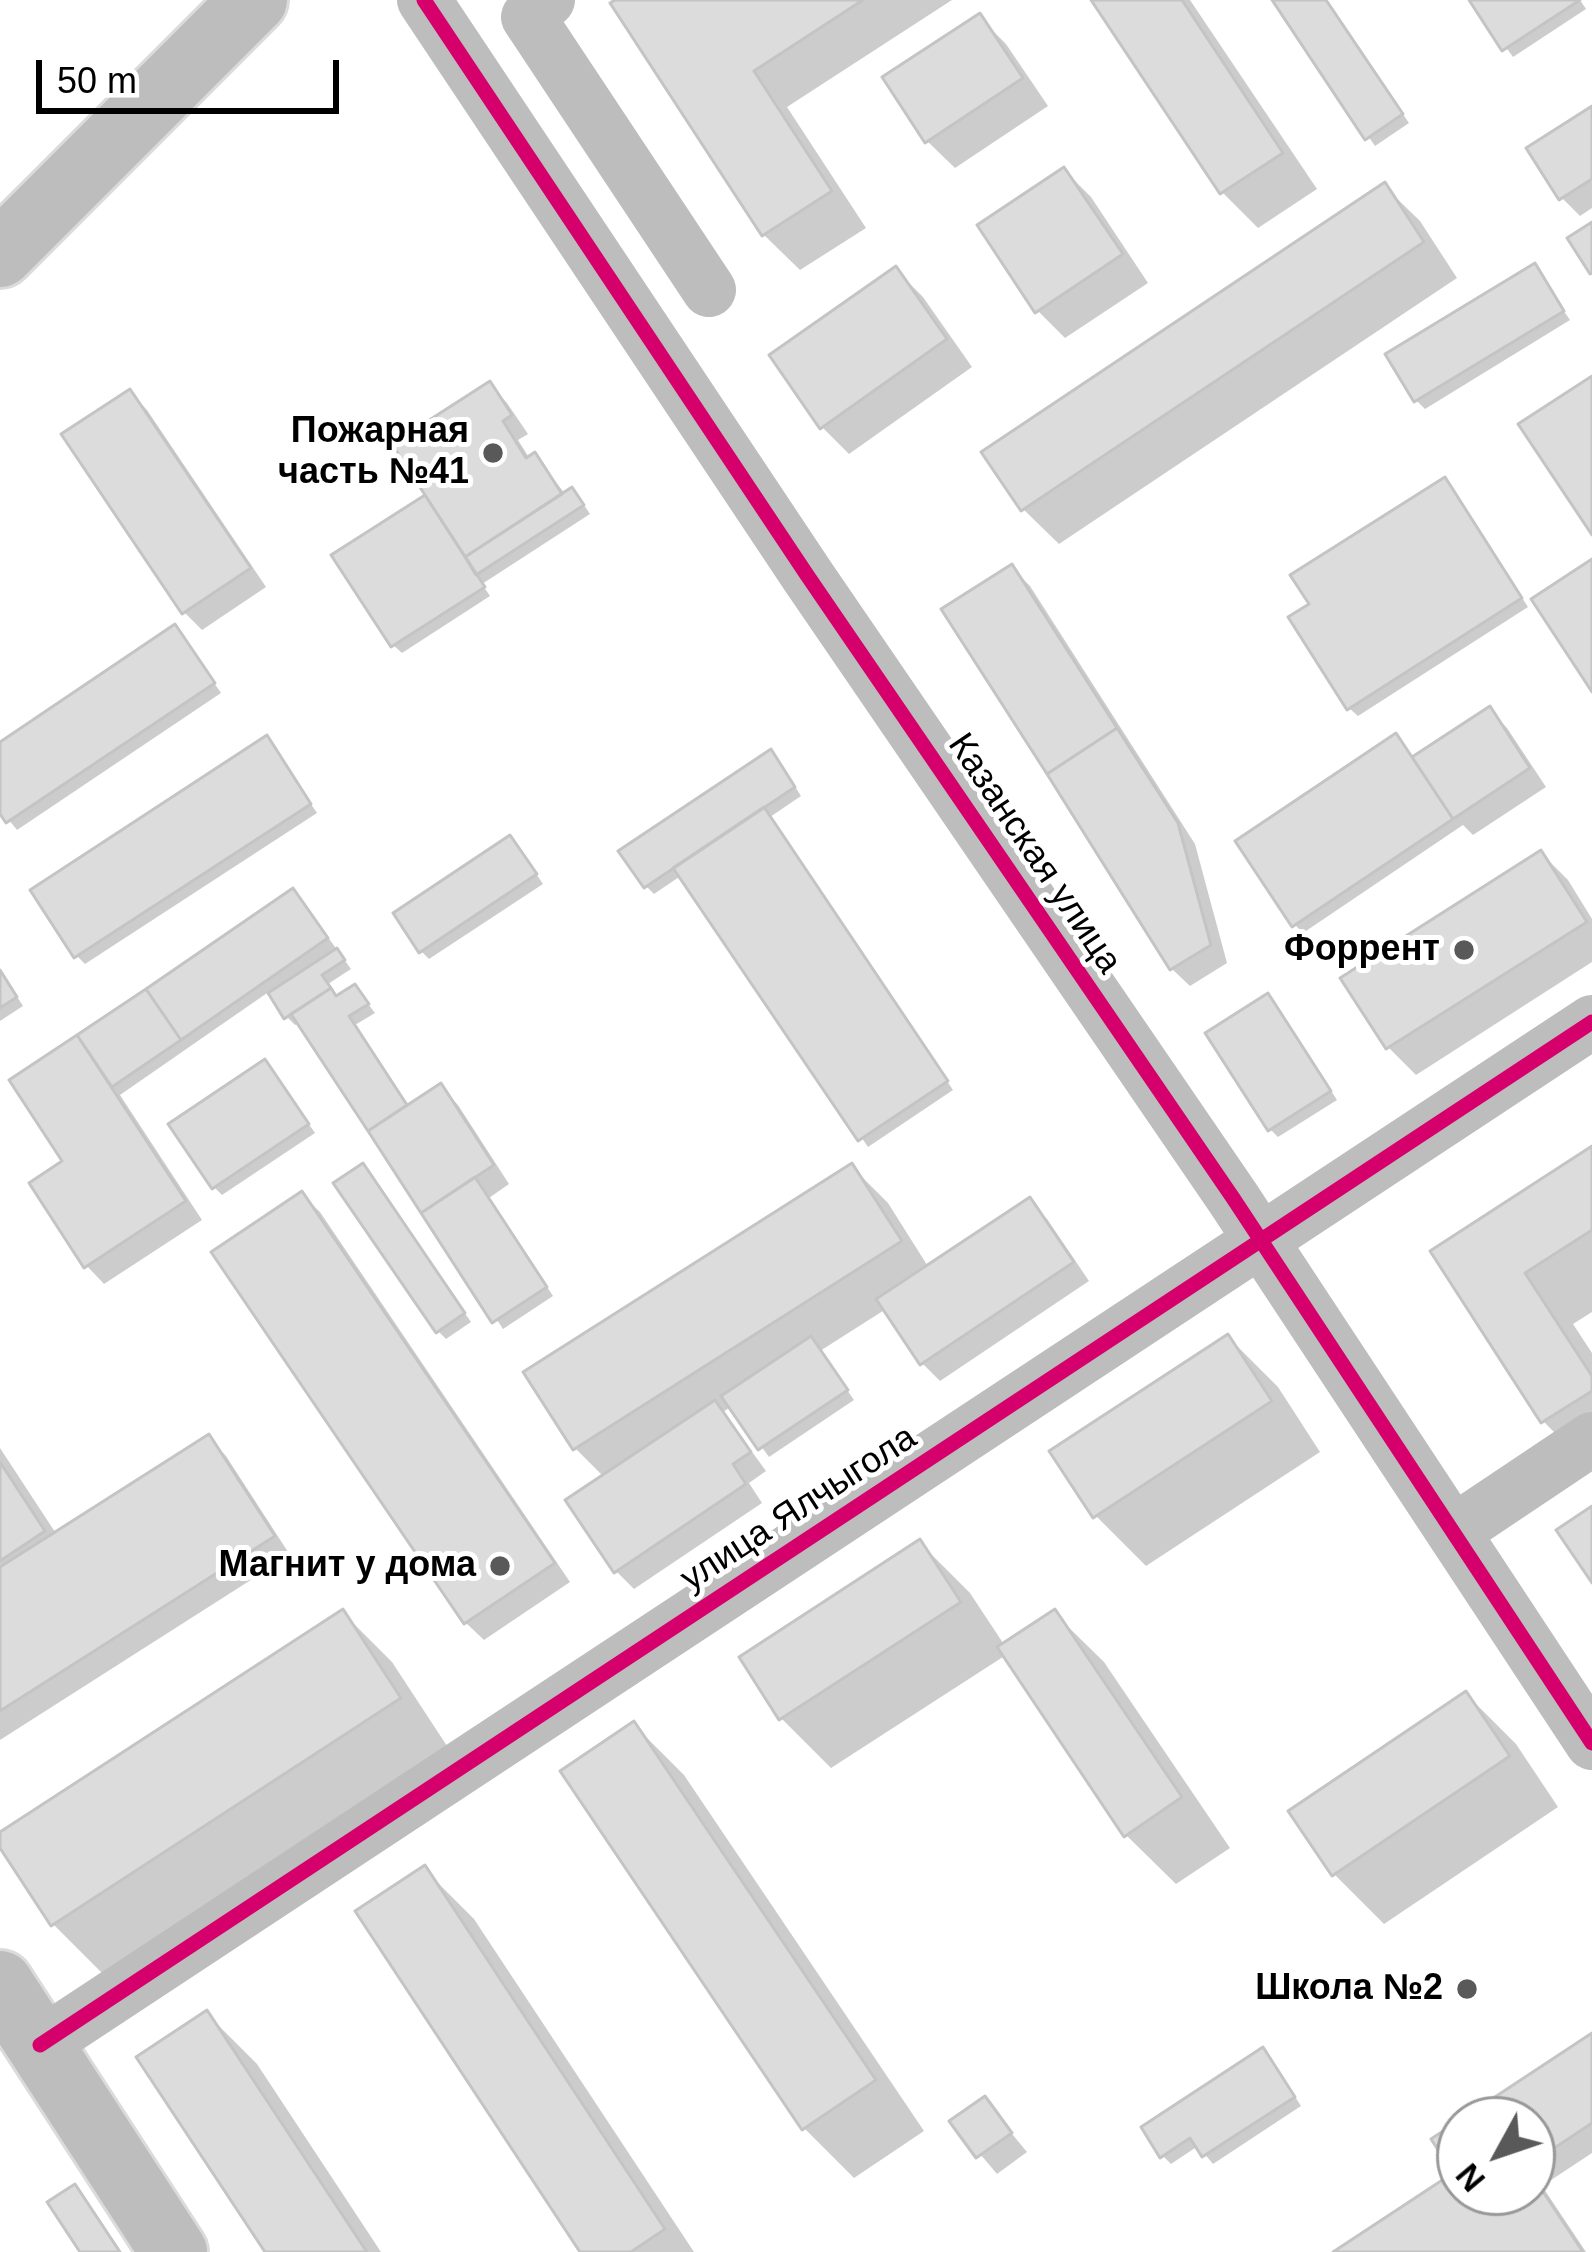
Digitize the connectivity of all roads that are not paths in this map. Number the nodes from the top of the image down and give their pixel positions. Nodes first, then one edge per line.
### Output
1 (254, 0) edge
2 (424, 0) edge
3 (548, 0) edge
4 (0, 254) edge
5 (709, 290) dead end
6 (1592, 1022) edge
7 (1261, 1240) junction
8 (1592, 1438) edge
9 (1453, 1532) junction
10 (1572, 1668) edge
11 (1592, 1743) edge
12 (0, 1984) edge
13 (40, 2045) junction
14 (174, 2252) edge

1 - 4 main road
2 - 7 street, Казанская улица
3 - 5 street
6 - 7 street, улица Ялчыгола
7 - 9 street, Казанская улица
7 - 13 street, улица Ялчыгола
8 - 9 street
9 - 10 street, Казанская улица
10 - 11 street, Казанская улица
12 - 13 main road
13 - 14 main road

